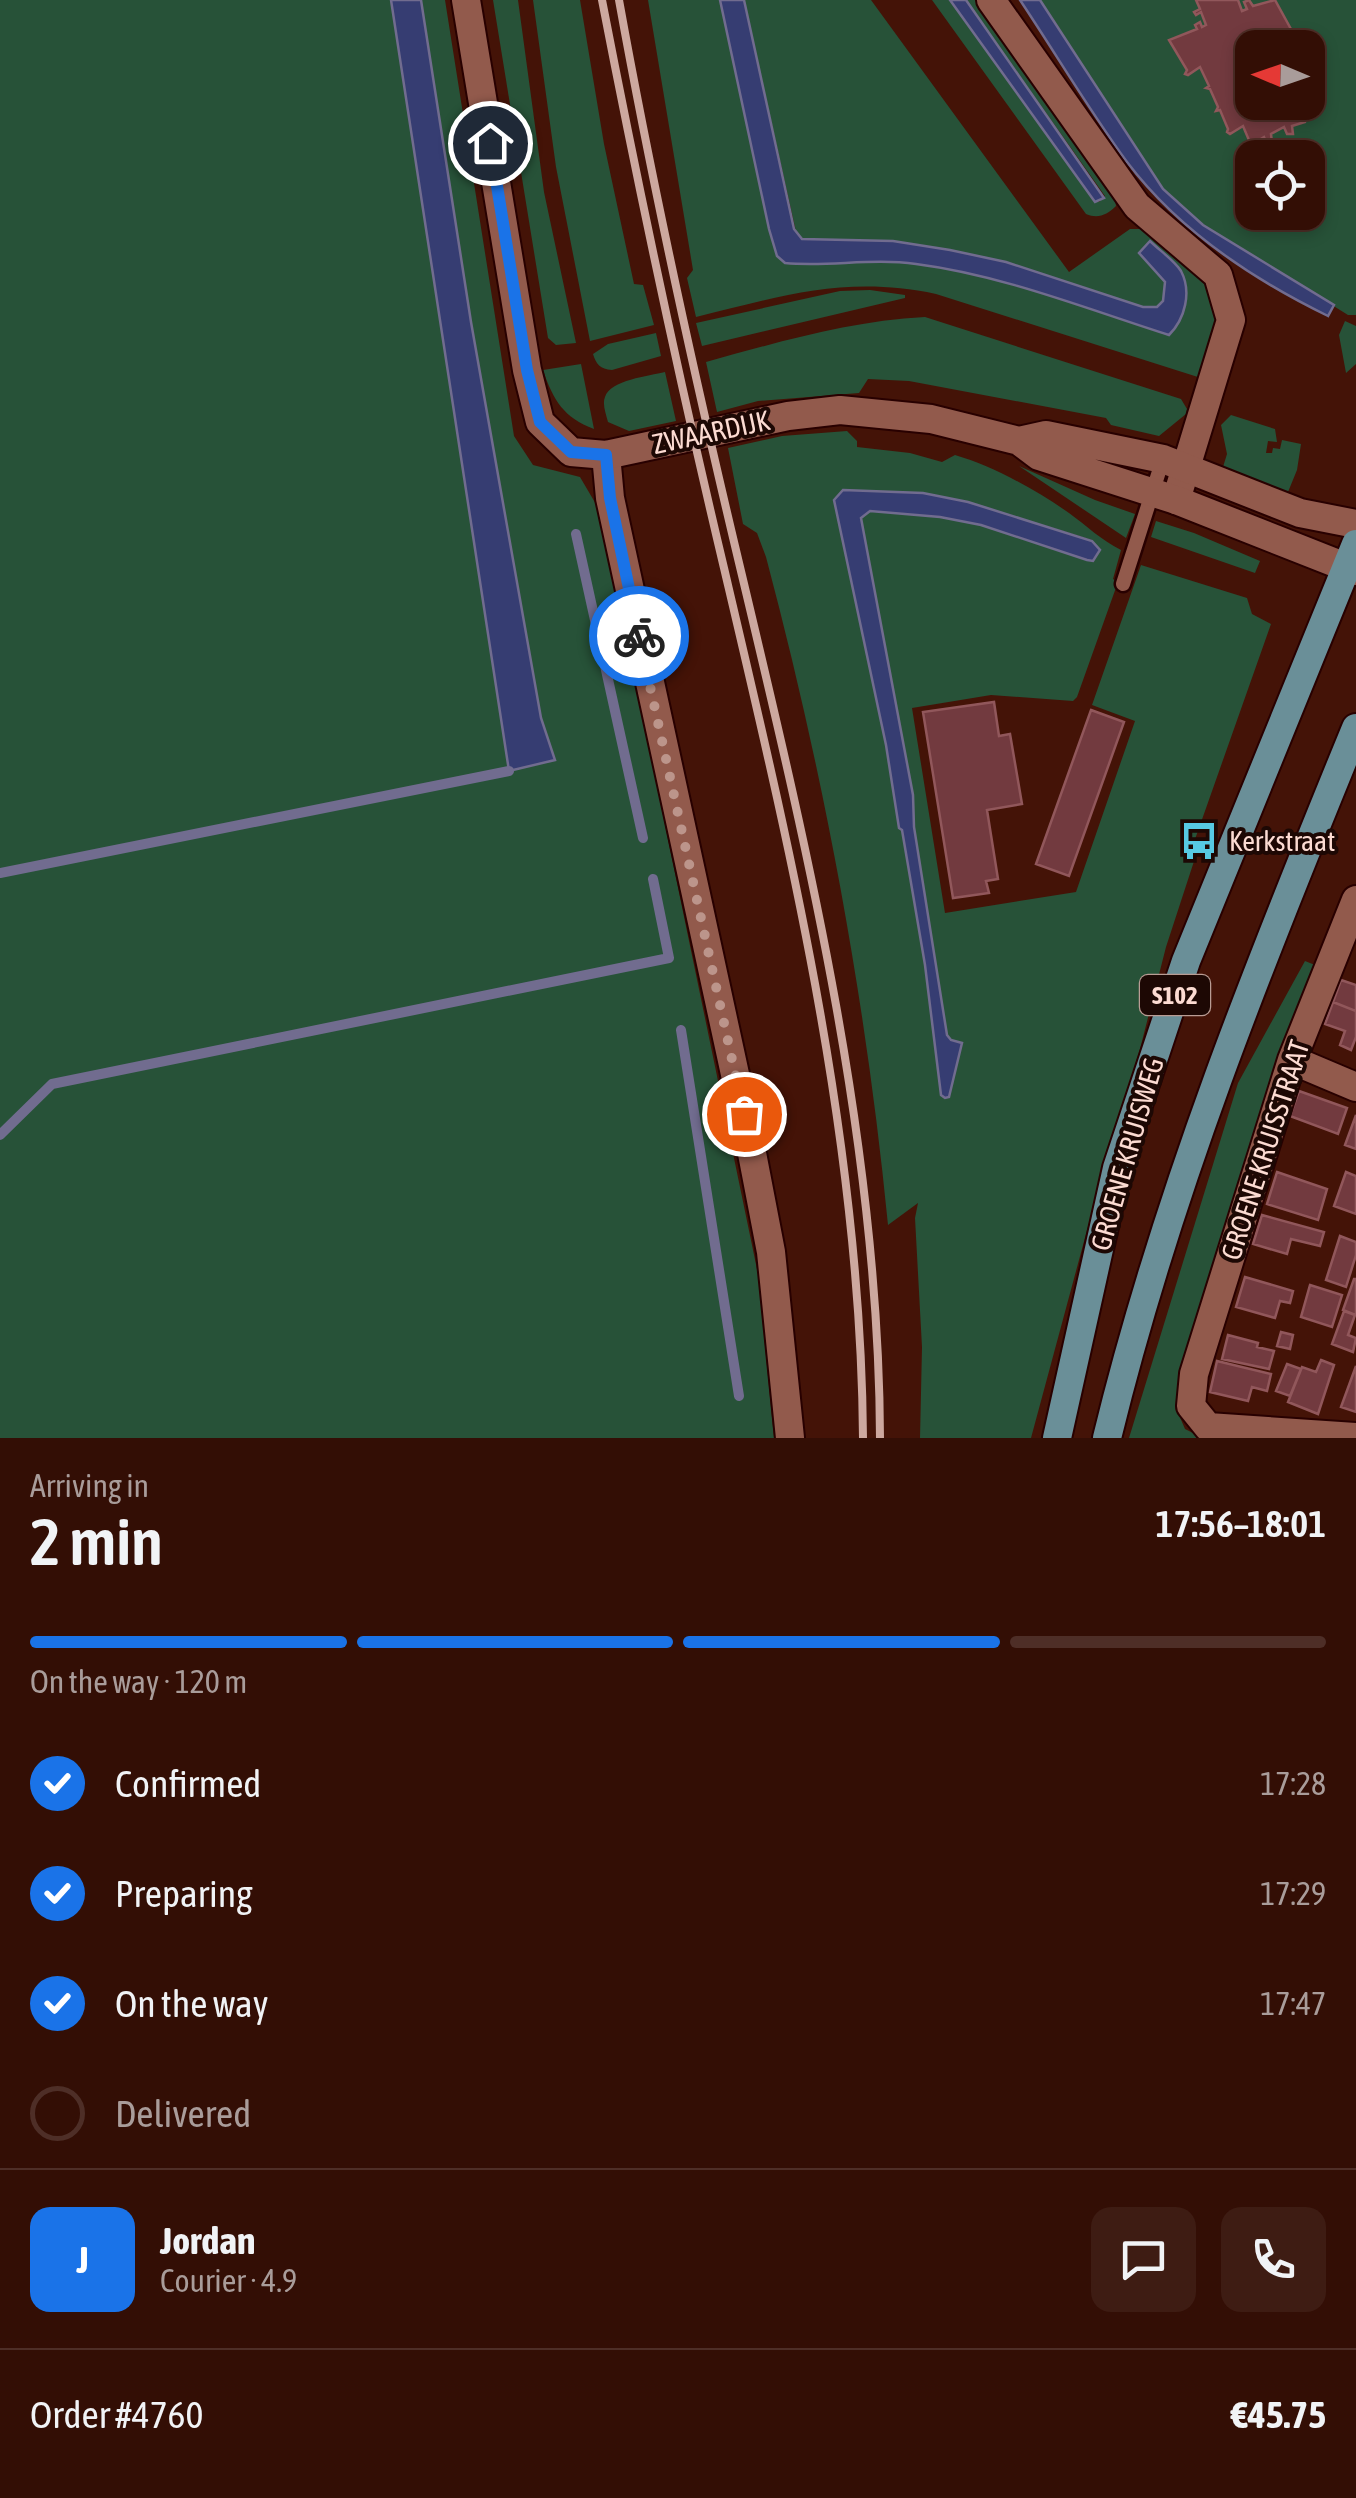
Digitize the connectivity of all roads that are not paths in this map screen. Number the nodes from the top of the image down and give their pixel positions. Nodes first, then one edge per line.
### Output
1 (466, 0) edge
2 (991, 0) edge
3 (1019, 440) junction
4 (606, 455) junction
5 (1180, 460) junction
6 (1164, 496) junction
7 (1356, 524) edge
8 (1353, 561) edge
9 (1123, 584) dead end
10 (1356, 728) edge
11 (1356, 900) edge
12 (1292, 1060) junction
13 (1356, 1087) edge
14 (1356, 1437) edge
15 (790, 1438) edge
16 (1057, 1438) edge
17 (1108, 1438) edge

1 - 4 street, ZWAARDIJK
2 - 5 street
3 - 4 street, ZWAARDIJK
3 - 5 street, ZWAARDIJK
3 - 6 street, ZWAARDIJK
4 - 15 street
5 - 6 street
5 - 7 street, ZWAARDIJK
6 - 8 street, ZWAARDIJK
6 - 9 lane
8 - 16 main road, GROENE KRUISWEG / S102
10 - 17 main road, GROENE KRUISWEG / S102
11 - 12 street, GROENE KRUISSTRAAT
12 - 13 street
12 - 14 street, GROENE KRUISSTRAAT

